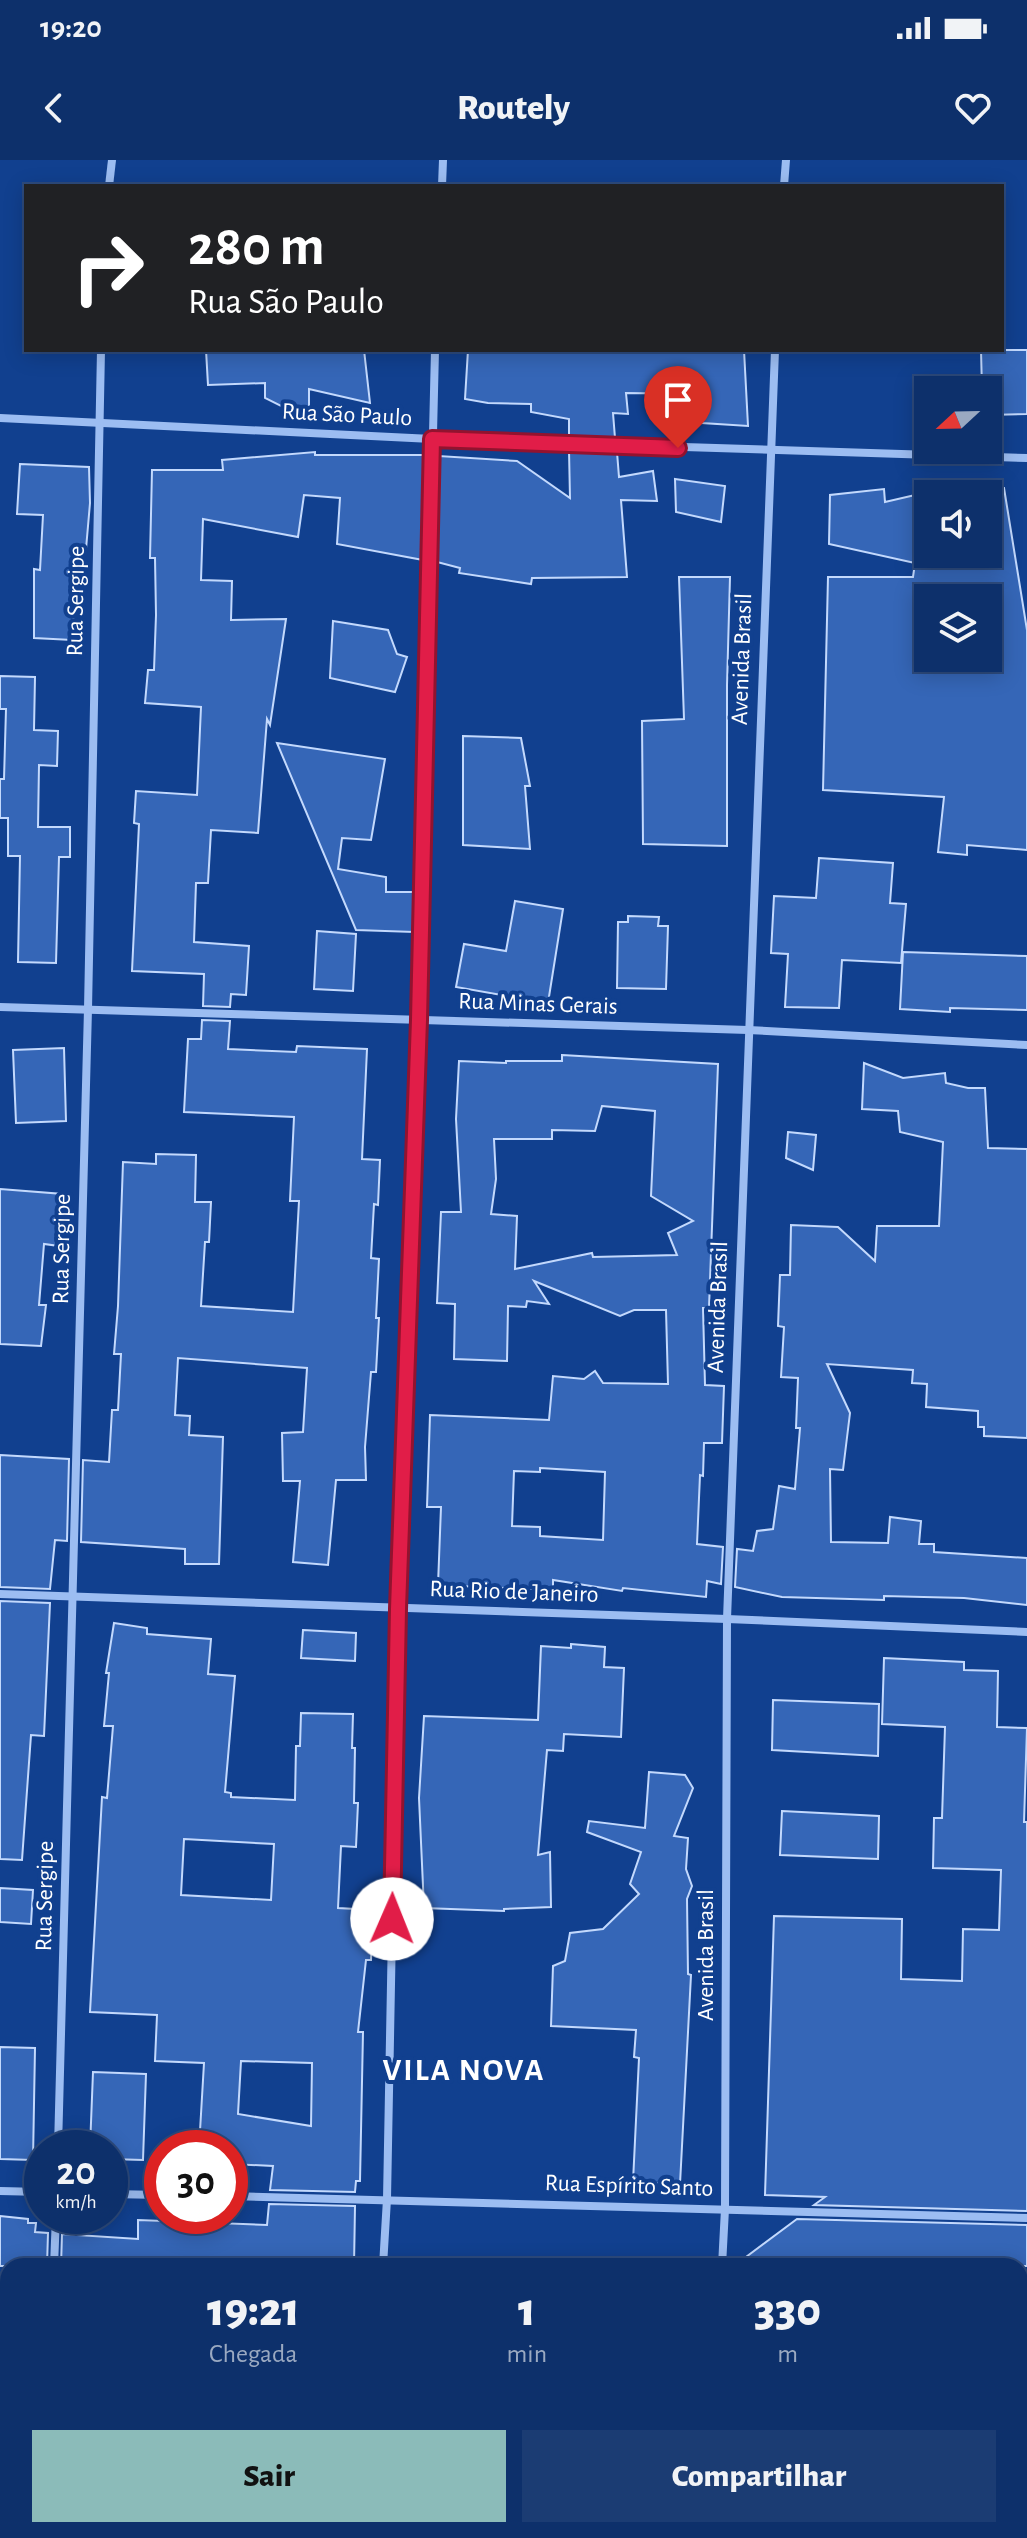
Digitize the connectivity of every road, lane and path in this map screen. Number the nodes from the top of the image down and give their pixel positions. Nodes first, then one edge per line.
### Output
1 (112, 160) edge
2 (443, 160) edge
3 (786, 160) edge
4 (109, 184) edge
5 (442, 184) edge
6 (784, 184) edge
7 (101, 352) edge
8 (435, 352) edge
9 (775, 352) edge
10 (0, 418) edge
11 (99, 422) junction
12 (432, 439) junction
13 (770, 451) junction
14 (1027, 458) edge
15 (0, 1007) edge
16 (88, 1009) junction
17 (419, 1020) junction
18 (748, 1030) junction
19 (1027, 1045) edge
20 (0, 1594) edge
21 (73, 1597) junction
22 (398, 1609) junction
23 (727, 1619) junction
24 (1027, 1632) edge
25 (58, 2130) edge
26 (0, 2191) edge
27 (24, 2192) edge
28 (248, 2196) edge
29 (387, 2199) junction
30 (725, 2209) junction
31 (1027, 2218) edge
32 (55, 2234) edge
33 (54, 2258) edge
34 (383, 2258) edge
35 (722, 2258) edge

1 - 4 street
2 - 5 street
3 - 6 street
7 - 11 street, Rua Sergipe
8 - 12 street
9 - 13 street, Avenida Brasil
10 - 11 street, Rua São Paulo
11 - 12 street, Rua São Paulo
11 - 16 street, Rua Sergipe
12 - 13 street, Rua São Paulo
12 - 17 street
13 - 14 street, Rua São Paulo
13 - 18 street, Avenida Brasil
15 - 16 street, Rua Minas Gerais
16 - 17 street, Rua Minas Gerais
16 - 21 street, Rua Sergipe
17 - 18 street, Rua Minas Gerais
17 - 22 street
18 - 19 street, Rua Minas Gerais
18 - 23 street, Avenida Brasil
20 - 21 street, Rua Rio de Janeiro
21 - 22 street, Rua Rio de Janeiro
21 - 25 street, Rua Sergipe
22 - 23 street, Rua Rio de Janeiro
22 - 29 street
23 - 24 street, Rua Rio de Janeiro
23 - 30 street, Avenida Brasil
26 - 27 street
28 - 29 street, Rua Espírito Santo
29 - 30 street, Rua Espírito Santo
29 - 34 street
30 - 31 street, Rua Espírito Santo
30 - 35 street, Avenida Brasil
32 - 33 street

